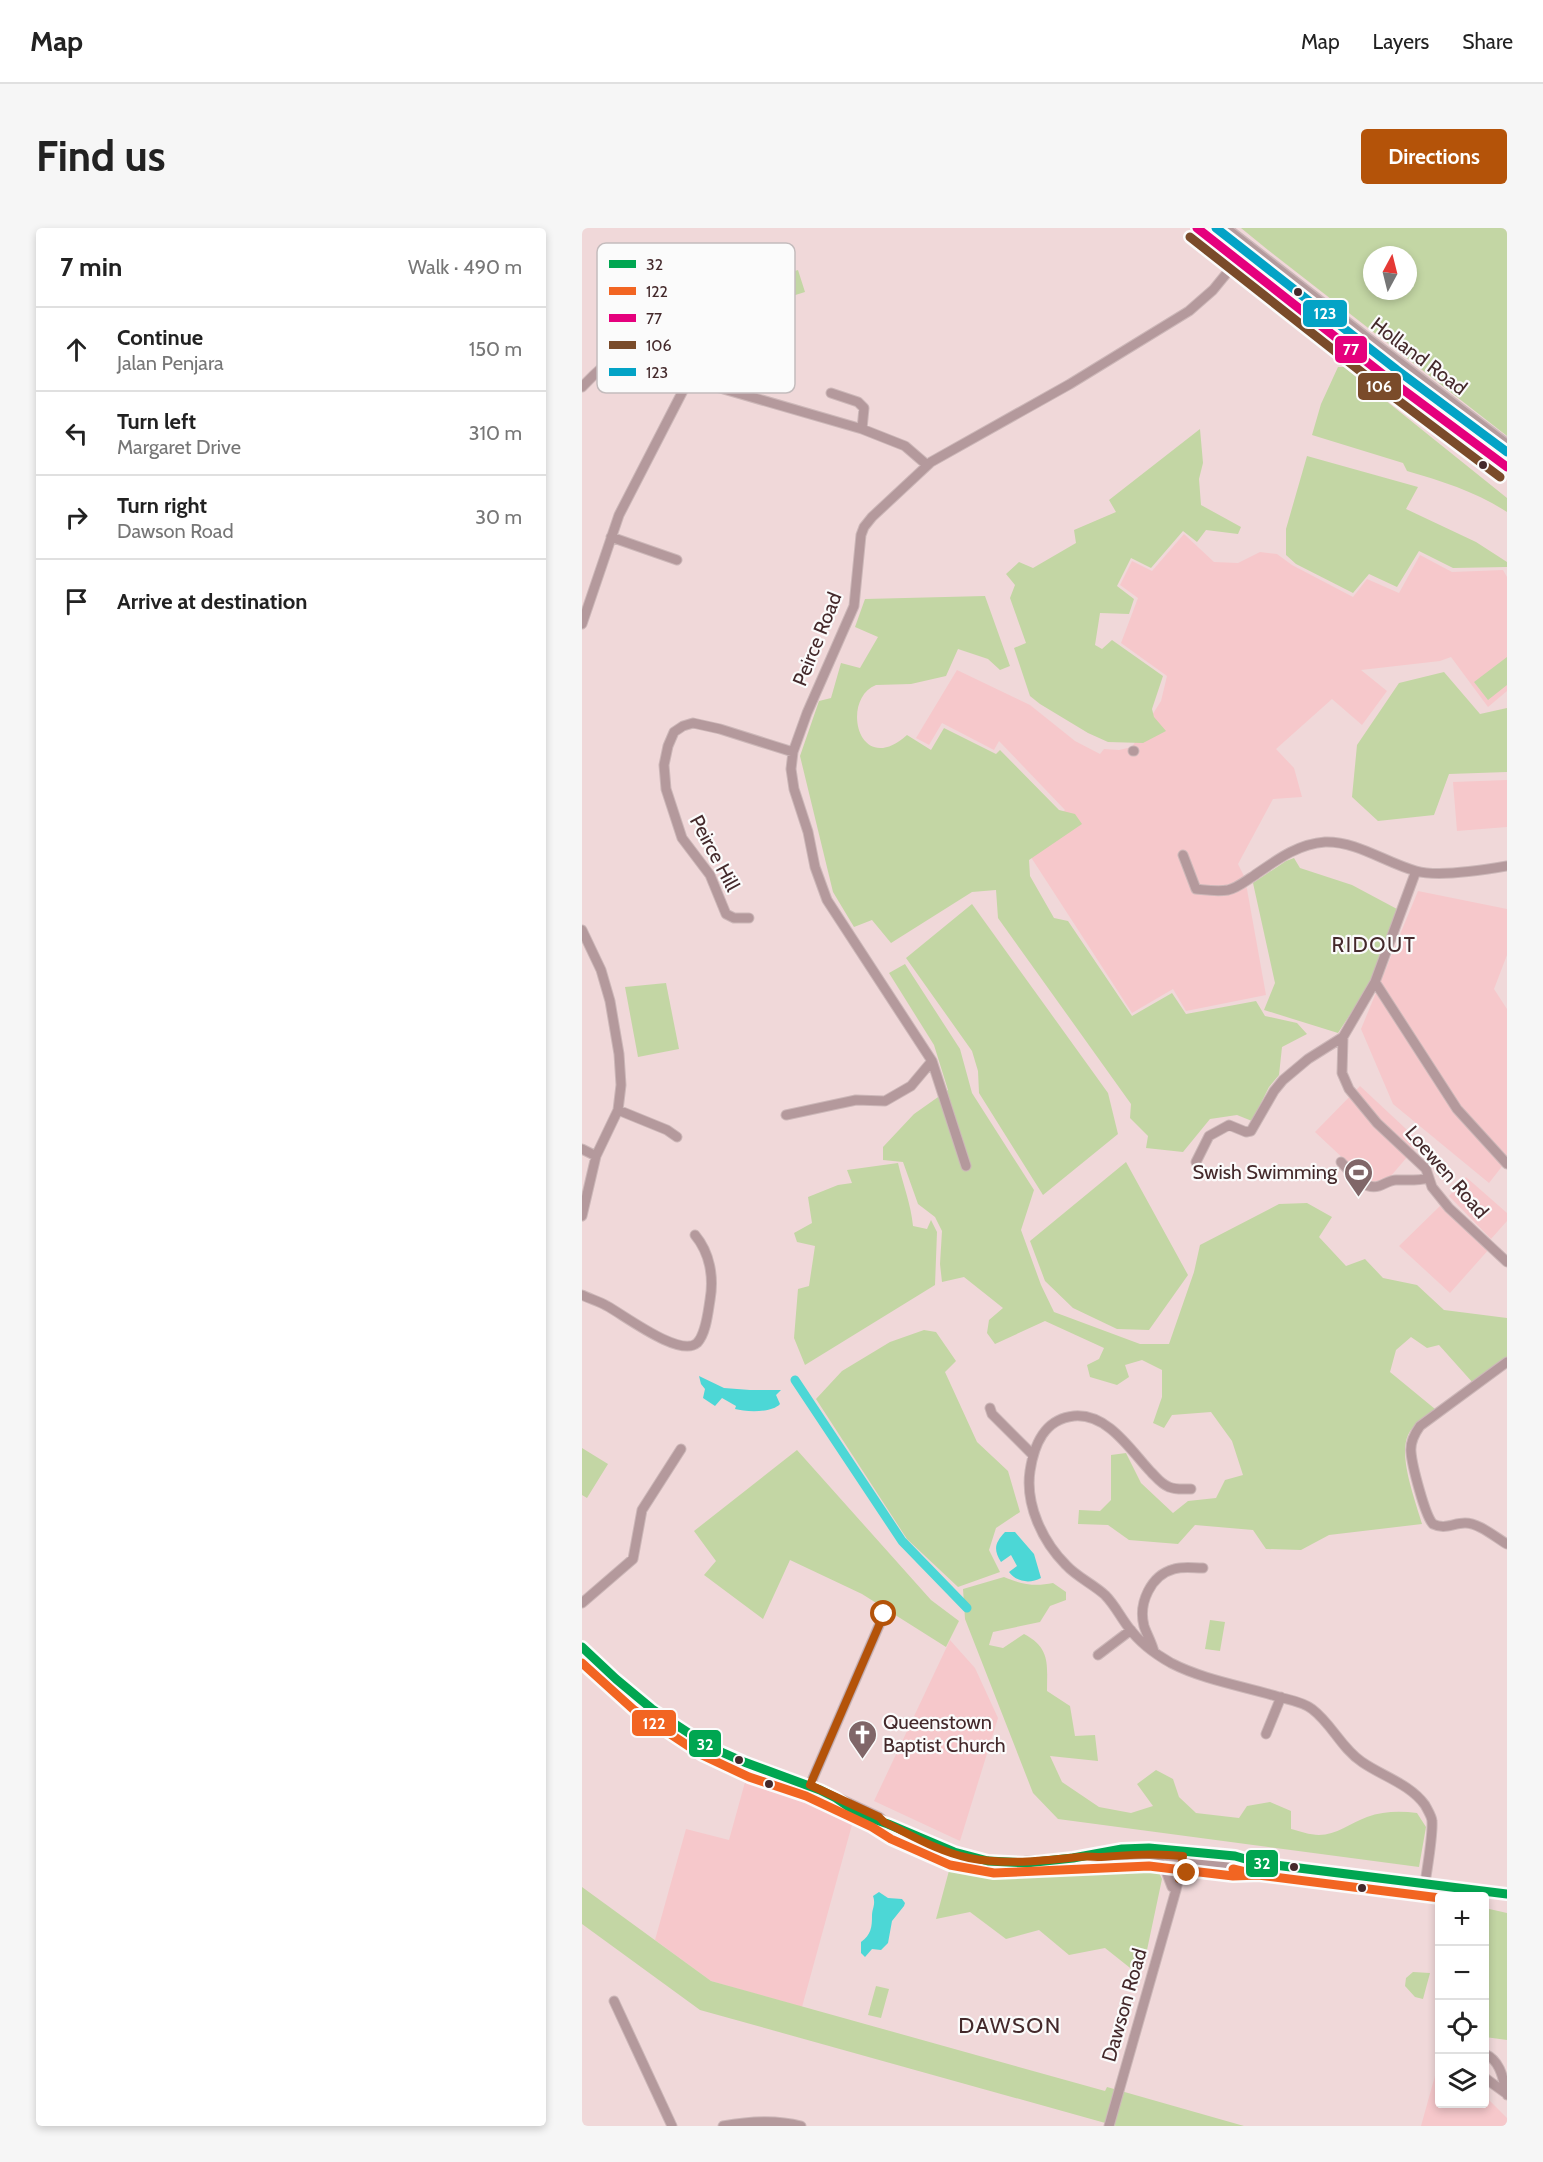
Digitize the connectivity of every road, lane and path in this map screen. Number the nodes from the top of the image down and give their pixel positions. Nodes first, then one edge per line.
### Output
1 (1197, 228) edge
2 (1226, 228) edge
3 (1249, 246) junction
4 (1237, 261) junction
5 (597, 373) edge
6 (582, 387) edge
7 (682, 393) edge
8 (737, 393) edge
9 (831, 393) dead end
10 (1447, 400) junction
11 (1440, 416) junction
12 (862, 429) junction
13 (1507, 445) edge
14 (927, 465) junction
15 (1507, 467) edge
16 (611, 537) junction
17 (677, 560) dead end
18 (582, 624) edge
19 (793, 752) junction
20 (1183, 855) dead end
21 (1507, 866) edge
22 (1416, 871) junction
23 (749, 918) dead end
24 (582, 930) edge
25 (1375, 982) junction
26 (1343, 1037) junction
27 (932, 1061) junction
28 (618, 1110) junction
29 (786, 1115) dead end
30 (677, 1137) dead end
31 (582, 1149) edge
32 (596, 1156) junction
33 (1196, 1162) dead end
34 (1341, 1162) dead end
35 (1507, 1164) edge
36 (966, 1166) dead end
37 (1429, 1179) junction
38 (582, 1216) edge
39 (695, 1235) dead end
40 (1507, 1262) edge
41 (582, 1295) edge
42 (1507, 1362) edge
43 (990, 1407) dead end
44 (681, 1449) dead end
45 (1033, 1455) junction
46 (1191, 1489) dead end
47 (1507, 1544) edge
48 (1203, 1568) dead end
49 (582, 1603) edge
50 (884, 1614) dead end
51 (1131, 1630) junction
52 (583, 1649) edge
53 (1154, 1652) junction
54 (1098, 1655) dead end
55 (1281, 1697) junction
56 (1266, 1734) dead end
57 (810, 1785) junction
58 (1181, 1853) junction
59 (1146, 1854) junction
60 (1082, 1856) junction
61 (1224, 1862) junction
62 (1259, 1863) junction
63 (1179, 1879) junction
64 (1425, 1884) junction
65 (1173, 1891) junction
66 (1507, 1894) edge
67 (614, 2001) dead end
68 (1489, 2056) edge
69 (1489, 2081) edge
70 (1507, 2094) edge
71 (672, 2126) edge
72 (723, 2126) edge
73 (801, 2126) edge
74 (1109, 2126) edge

1 - 4 main road, Holland Road
2 - 3 main road, Holland Road
3 - 4 street, Peirce Road
3 - 10 main road, Holland Road
4 - 11 main road, Holland Road
4 - 14 street, Peirce Road
5 - 6 street
7 - 16 street
8 - 12 street
9 - 12 street
10 - 11 main road
10 - 13 main road, Holland Road
11 - 15 main road, Holland Road
12 - 14 street
14 - 19 street, Peirce Road
16 - 17 street
16 - 18 street
19 - 23 street, Peirce Hill
19 - 27 street, Peirce Road
20 - 22 street
21 - 22 street
22 - 25 street, Loewen Road
24 - 28 street
25 - 26 street, Loewen Road
25 - 35 street
26 - 33 street, Loewen Road
26 - 37 street, Loewen Road
27 - 29 street
27 - 36 street, Peirce Road
28 - 30 street
28 - 32 street
31 - 32 street
32 - 38 street
34 - 37 street
37 - 40 street, Loewen Road
39 - 41 street
42 - 47 street
43 - 45 street
44 - 49 street
45 - 46 street
45 - 51 street
48 - 53 street
50 - 57 street
51 - 53 street
51 - 54 street
52 - 57 street
53 - 55 street
55 - 56 street
55 - 64 street
57 - 60 street
58 - 59 street
58 - 60 street
58 - 61 street
58 - 62 street
58 - 63 street, Dawson Road
58 - 65 street, Dawson Road
59 - 60 street
59 - 65 street
61 - 62 street
61 - 63 street
62 - 64 street
63 - 65 street, Dawson Road
64 - 66 street
65 - 74 street, Dawson Road
67 - 71 street
68 - 70 street
69 - 70 street
72 - 73 street

